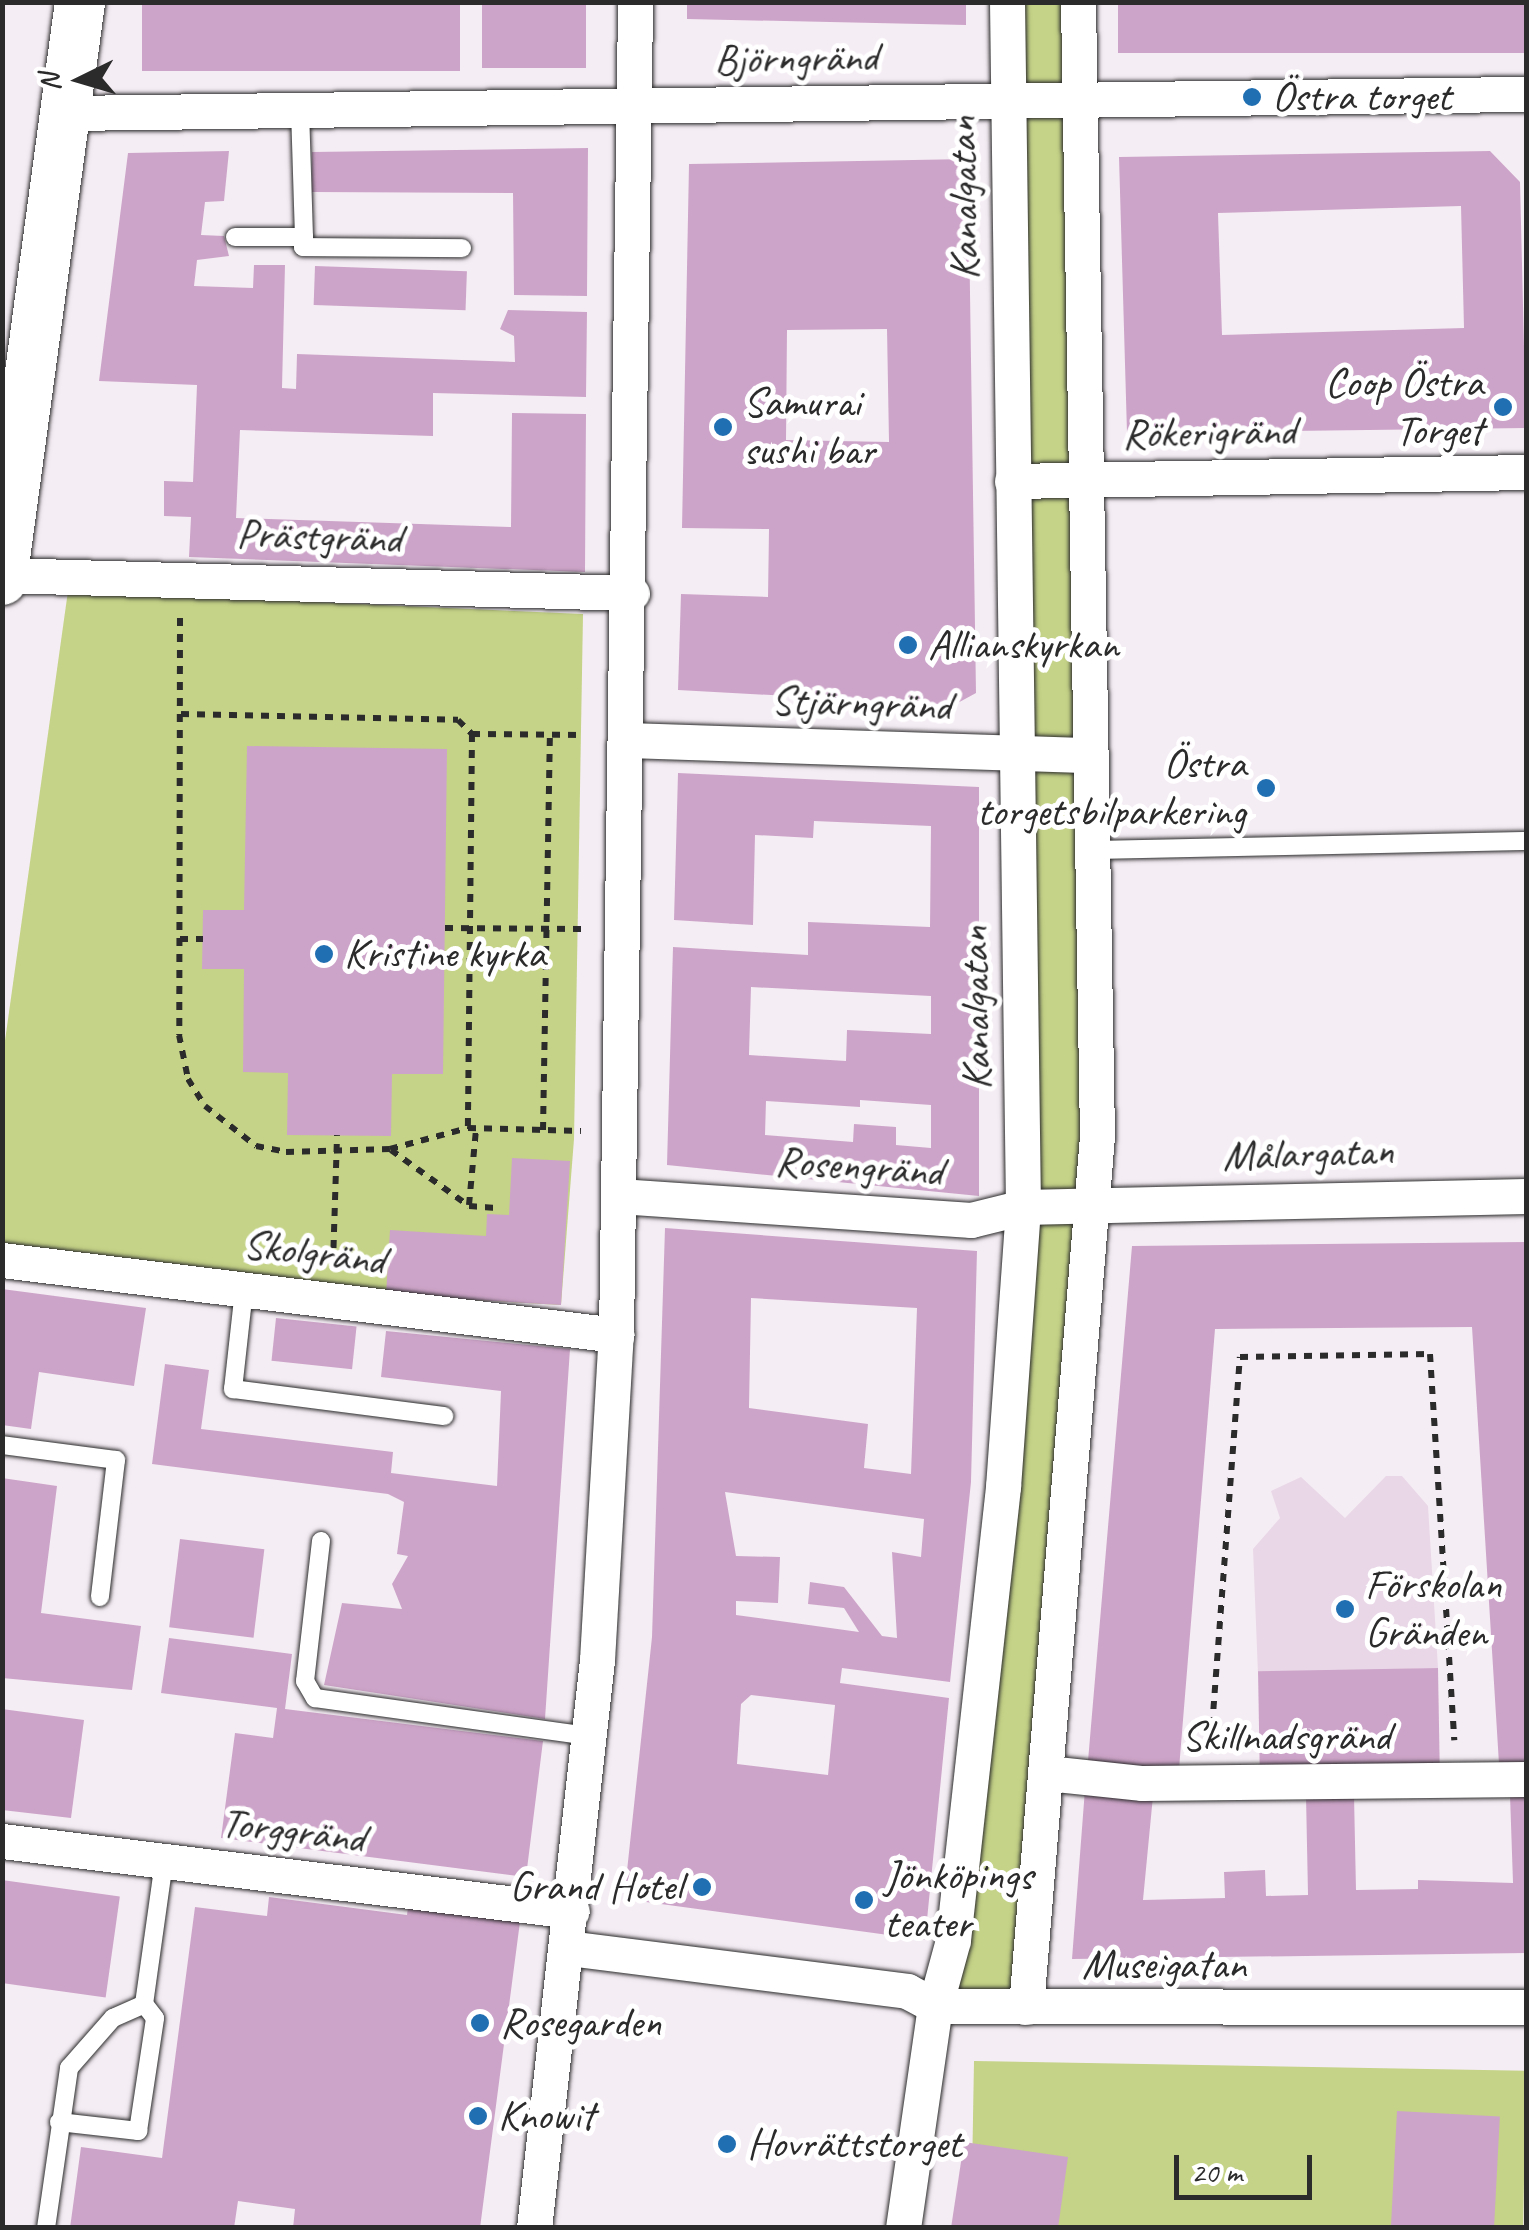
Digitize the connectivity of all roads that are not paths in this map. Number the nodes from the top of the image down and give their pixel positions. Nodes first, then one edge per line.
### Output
1 (80, 2) edge
2 (635, 2) edge
3 (1006, 2) edge
4 (1078, 2) edge
5 (1526, 94) edge
6 (1079, 100) junction
7 (1008, 102) junction
8 (637, 107) junction
9 (300, 111) junction
10 (68, 114) junction
11 (235, 237) dead end
12 (304, 237) junction
13 (462, 248) dead end
14 (1526, 472) edge
15 (1088, 480) junction
16 (1012, 481) junction
17 (3, 578) edge
18 (632, 594) junction
19 (630, 740) junction
20 (1018, 755) junction
21 (1089, 755) junction
22 (1526, 841) edge
23 (1092, 850) junction
24 (618, 1196) junction
25 (1526, 1196) edge
26 (1023, 1208) junction
27 (1093, 1208) junction
28 (2, 1260) edge
29 (244, 1290) junction
30 (616, 1335) junction
31 (444, 1416) dead end
32 (2, 1445) edge
33 (321, 1542) dead end
34 (100, 1597) dead end
35 (589, 1736) junction
36 (1047, 1772) junction
37 (1526, 1779) edge
38 (2, 1841) edge
39 (164, 1861) junction
40 (572, 1911) junction
41 (568, 1948) junction
42 (144, 2004) junction
43 (935, 2006) junction
44 (1026, 2006) junction
45 (1526, 2008) edge
46 (58, 2122) junction
47 (46, 2228) edge
48 (534, 2228) edge
49 (903, 2228) edge

1 - 10 street
2 - 8 street
3 - 7 street, Kanalgatan
4 - 6 street
5 - 6 street, Björngränd
6 - 7 street, Björngränd
6 - 15 street
7 - 8 street, Björngränd
7 - 16 street, Kanalgatan
8 - 9 street, Björngränd
8 - 18 street
9 - 10 street, Björngränd
9 - 12 lane
10 - 17 street
11 - 12 lane
12 - 13 lane
14 - 15 street, Rökerigränd
15 - 16 street, Rökerigränd
15 - 21 street
16 - 20 street, Kanalgatan
17 - 18 street, Prästgränd
18 - 19 street
19 - 20 street, Stjärngränd
19 - 24 street
20 - 21 street, Stjärngränd
20 - 26 street, Kanalgatan
21 - 23 street
22 - 23 lane
23 - 27 street
24 - 26 street, Rosengränd
24 - 30 street
25 - 27 street, Målargatan
26 - 27 street, Rosengränd
26 - 43 street, Kanalgatan
27 - 36 street
28 - 29 street, Skolgränd
29 - 30 street, Skolgränd
29 - 31 lane
30 - 35 street
32 - 34 lane
33 - 35 lane
35 - 40 street
36 - 37 street, Skillnadsgränd
36 - 44 street
38 - 39 street, Torggränd
39 - 40 street, Torggränd
39 - 42 lane
40 - 41 street
41 - 43 street, Museigatan
41 - 48 street
42 - 46 lane
42 - 46 lane
43 - 44 street, Museigatan
43 - 49 street, Kanalgatan
44 - 45 street, Museigatan
46 - 47 lane

